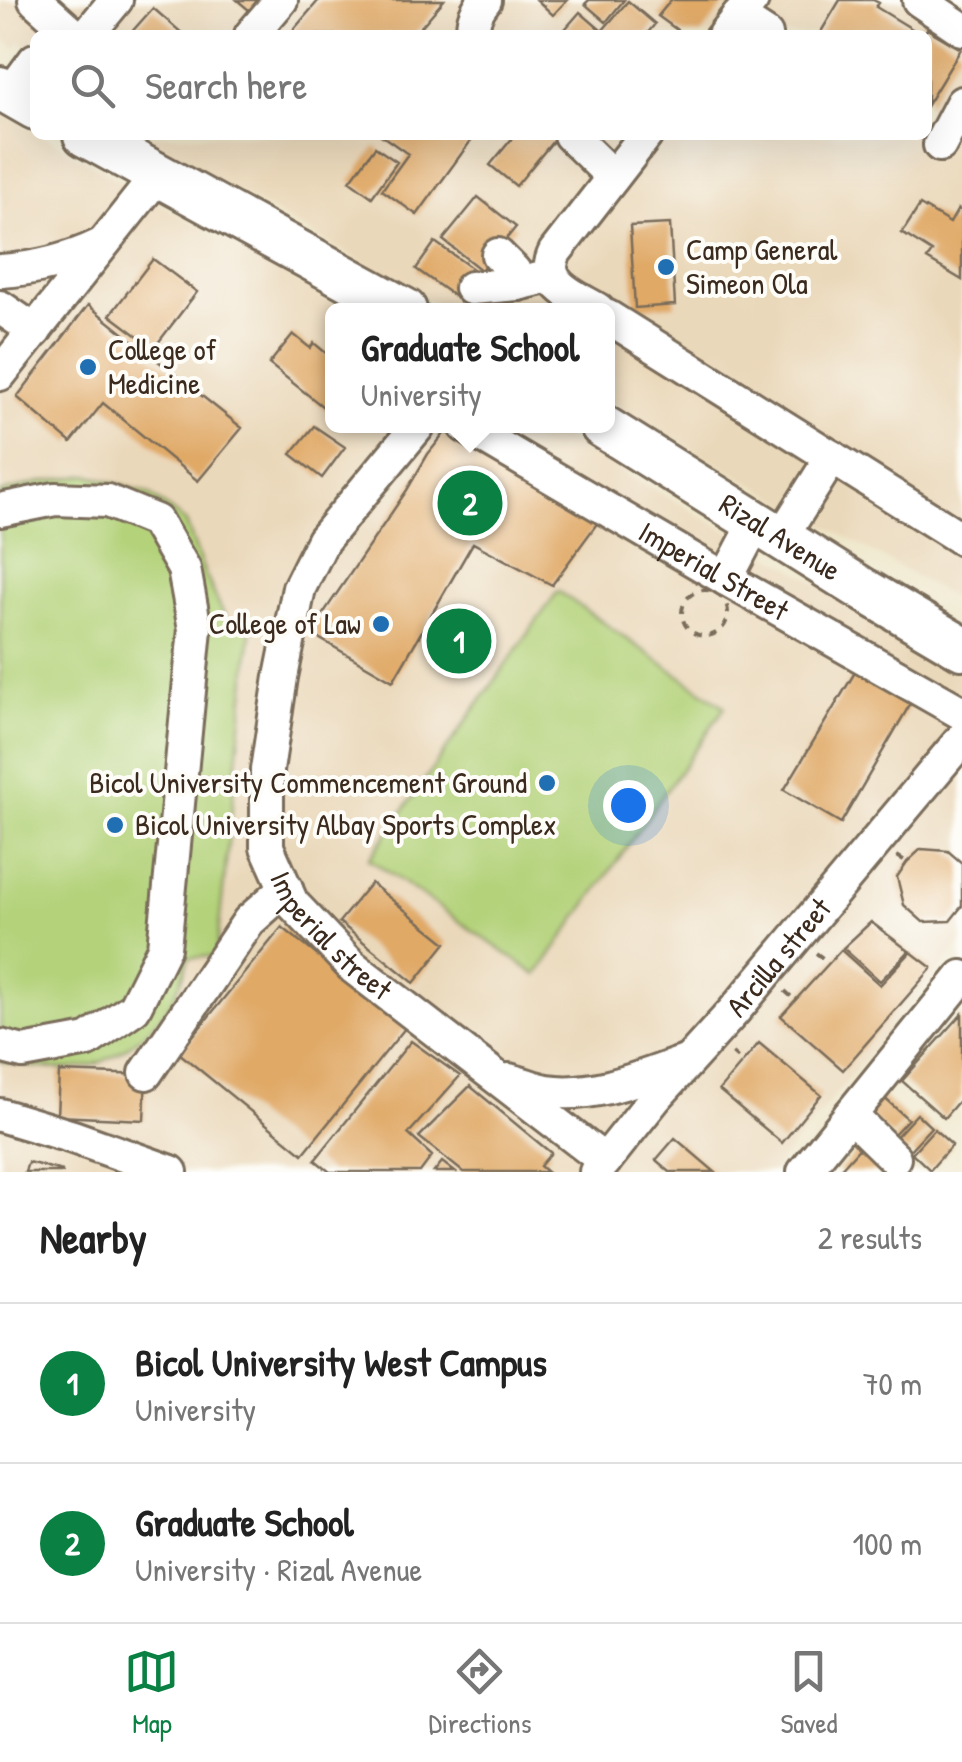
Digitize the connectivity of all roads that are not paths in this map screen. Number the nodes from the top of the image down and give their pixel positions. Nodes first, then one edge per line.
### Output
1 (35, 0) edge
2 (116, 0) edge
3 (282, 0) edge
4 (486, 0) edge
5 (920, 0) edge
6 (71, 26) edge
7 (961, 27) edge
8 (255, 30) edge
9 (472, 30) edge
10 (962, 103) edge
11 (93, 140) edge
12 (575, 140) edge
13 (642, 140) edge
14 (942, 146) edge
15 (158, 175) junction
16 (613, 177) junction
17 (102, 244) junction
18 (498, 255) dead end
19 (0, 270) edge
20 (551, 276) junction
21 (518, 284) junction
22 (471, 288) dead end
23 (392, 303) edge
24 (586, 303) edge
25 (0, 307) edge
26 (615, 320) edge
27 (34, 331) junction
28 (0, 374) edge
29 (412, 433) edge
30 (477, 433) edge
31 (613, 433) edge
32 (832, 457) junction
33 (0, 510) edge
34 (769, 530) junction
35 (962, 538) edge
36 (726, 580) junction
37 (962, 648) edge
38 (962, 713) edge
39 (962, 739) edge
40 (286, 888) junction
41 (962, 978) edge
42 (0, 1046) edge
43 (689, 1061) junction
44 (146, 1074) dead end
45 (494, 1076) junction
46 (850, 1114) junction
47 (0, 1115) edge
48 (894, 1158) dead end
49 (600, 1167) edge
50 (808, 1170) edge
51 (171, 1172) edge

1 - 6 street
2 - 6 street
3 - 8 street
4 - 9 street
5 - 7 street
10 - 14 street
11 - 15 main road
12 - 16 street
13 - 16 street
15 - 17 street
15 - 23 main road
16 - 20 street
17 - 19 street
17 - 27 street
18 - 21 street
20 - 21 street
20 - 24 street
21 - 22 street
25 - 27 street
26 - 32 street
27 - 28 street
29 - 40 street, Imperial street
30 - 36 street, Imperial Street
31 - 34 main road, Rizal Avenue
32 - 34 street
32 - 35 street
33 - 42 street
34 - 36 street
34 - 37 main road, Rizal Avenue
36 - 38 street, Imperial Street
39 - 43 street, Arcilla street
40 - 44 street
40 - 45 street, Imperial street
41 - 46 street
43 - 45 street, Imperial street
43 - 49 street, Arcilla street
45 - 49 street, Imperial street
46 - 48 street
46 - 50 street
47 - 51 street

